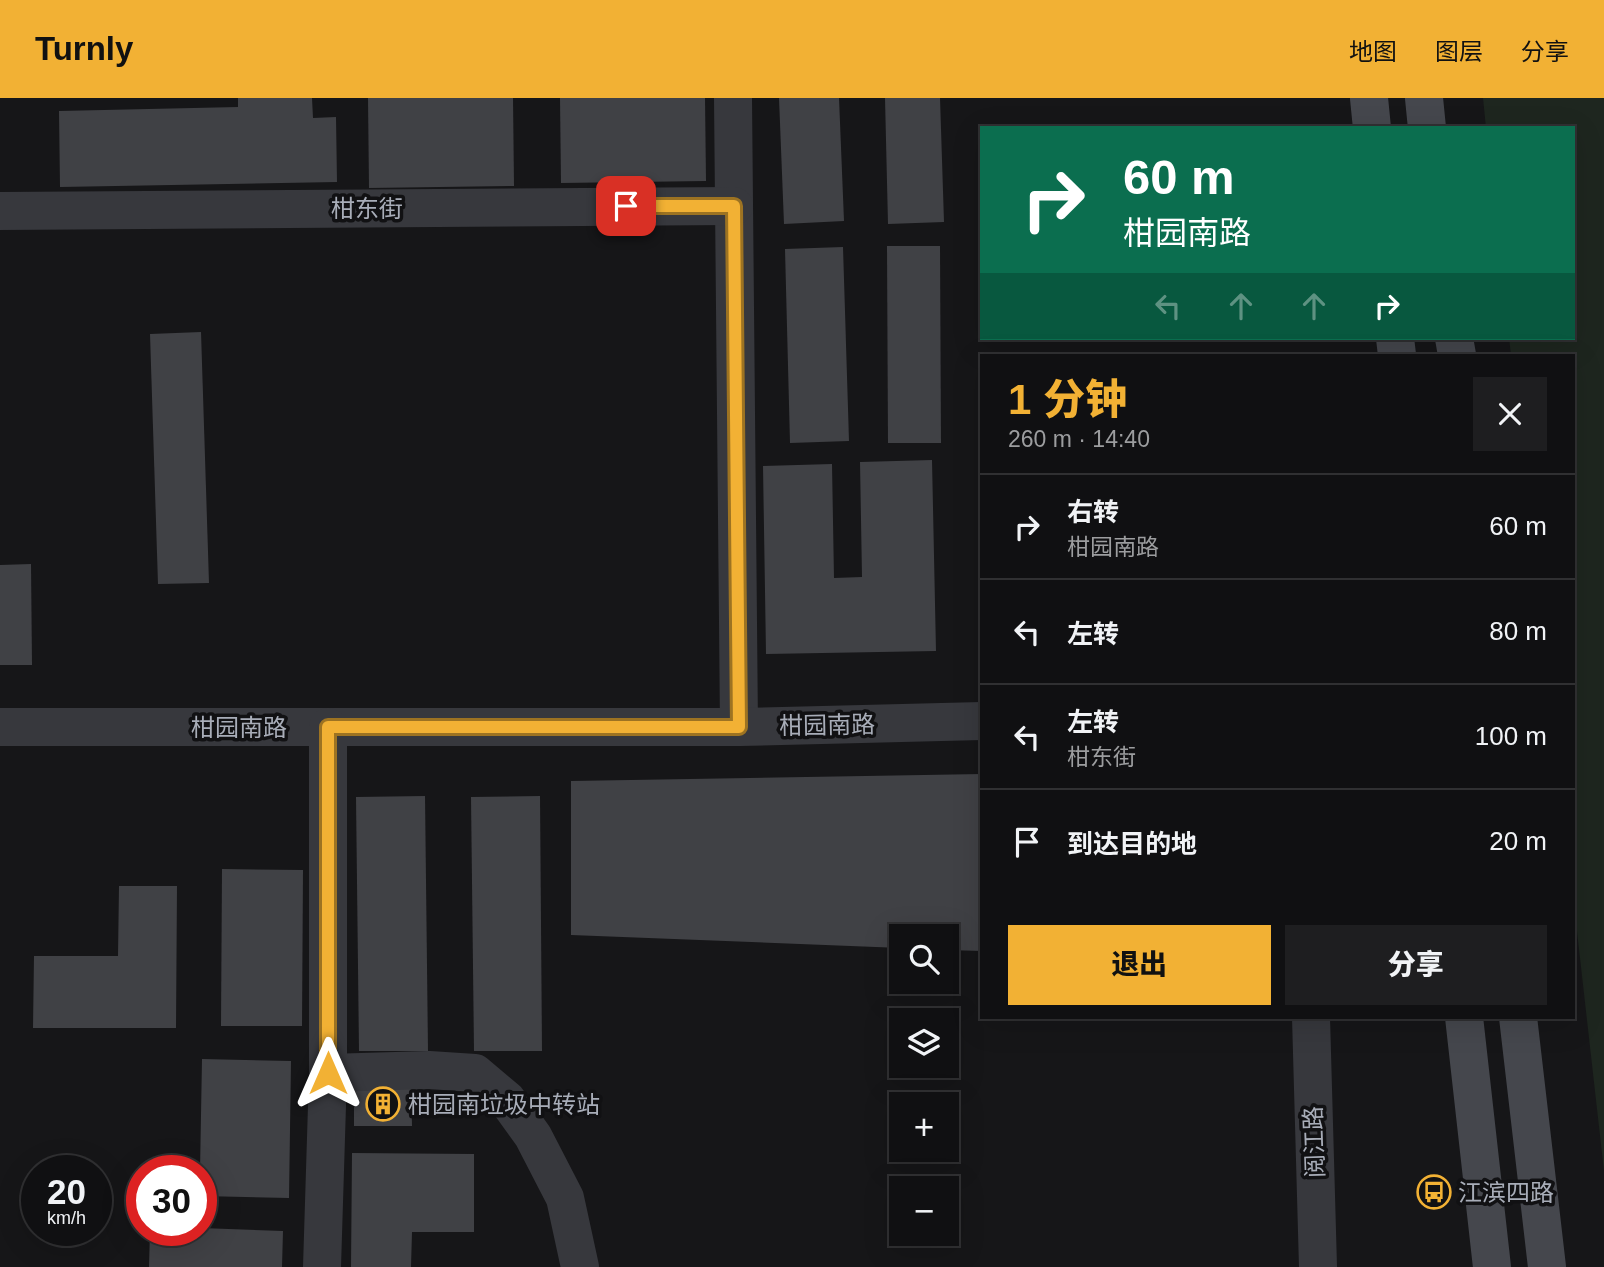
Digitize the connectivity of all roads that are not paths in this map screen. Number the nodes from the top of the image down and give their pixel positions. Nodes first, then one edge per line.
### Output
1 (733, 98) edge
2 (1369, 98) edge
3 (1424, 98) edge
4 (1372, 126) edge
5 (1427, 126) edge
6 (734, 206) junction
7 (0, 211) edge
8 (980, 721) edge
9 (0, 727) edge
10 (328, 727) junction
11 (739, 727) junction
12 (1311, 1019) edge
13 (1464, 1019) edge
14 (1518, 1019) edge
15 (328, 1073) junction
16 (322, 1267) edge
17 (580, 1267) edge
18 (1318, 1267) edge
19 (1492, 1267) edge
20 (1546, 1267) edge

1 - 6 street
2 - 4 main road
3 - 5 main road
6 - 7 street, 柑东街
6 - 11 street
8 - 11 street, 柑园南路
9 - 10 street, 柑园南路
10 - 11 street, 柑园南路
10 - 15 street
12 - 18 street, 阅江路
13 - 19 main road
14 - 20 main road
15 - 16 street
15 - 17 street

